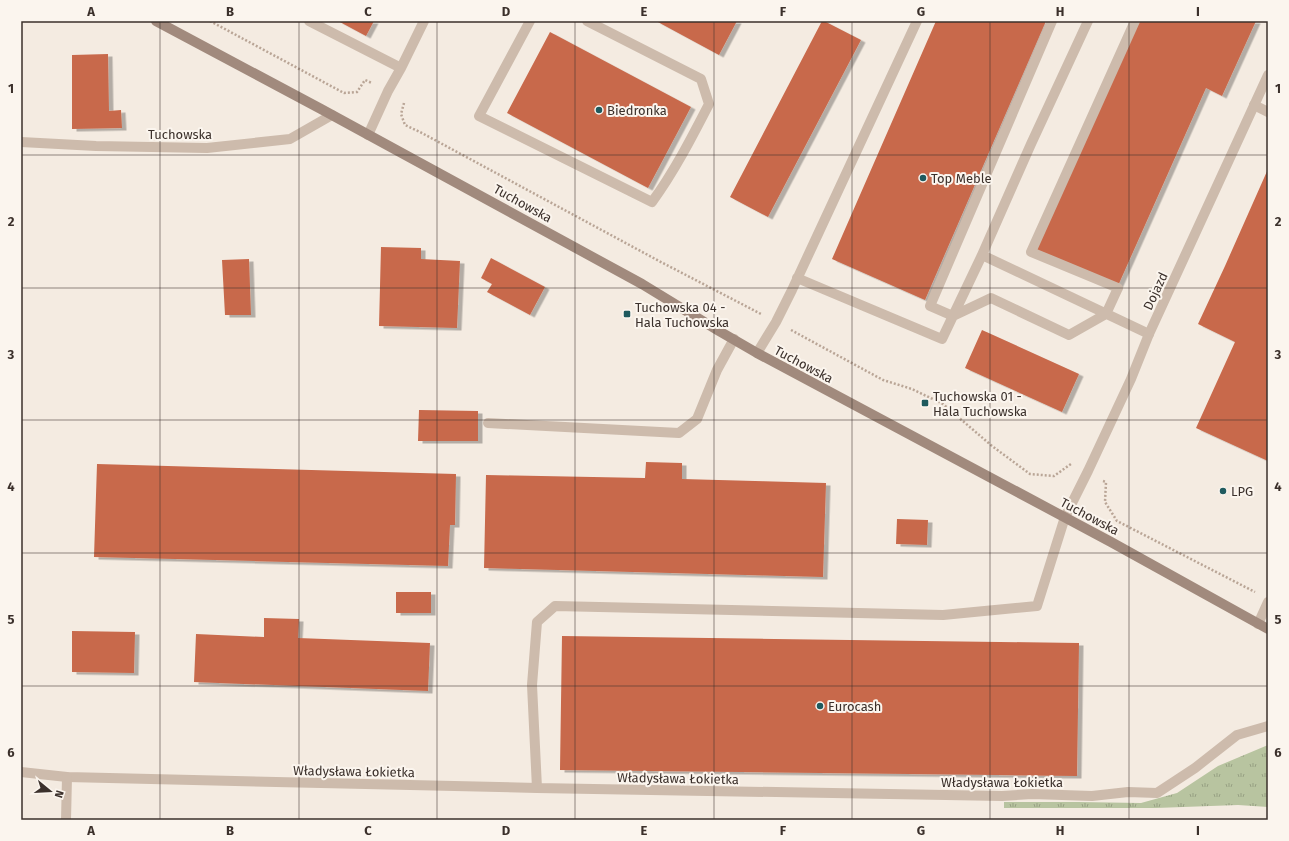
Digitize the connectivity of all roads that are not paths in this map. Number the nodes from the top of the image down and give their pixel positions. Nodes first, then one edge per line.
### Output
1 (156, 21) edge
2 (309, 21) edge
3 (424, 21) edge
4 (530, 21) edge
5 (587, 21) edge
6 (917, 21) edge
7 (1052, 21) edge
8 (1088, 21) edge
9 (1134, 21) edge
10 (401, 68) junction
11 (1268, 75) edge
12 (1254, 105) junction
13 (1268, 112) edge
14 (332, 115) junction
15 (368, 135) junction
16 (21, 142) edge
17 (982, 255) junction
18 (798, 278) junction
19 (1106, 314) junction
20 (953, 316) junction
21 (1149, 334) junction
22 (734, 339) junction
23 (757, 353) junction
24 (488, 423) dead end
25 (1065, 518) junction
26 (1265, 599) edge
27 (1258, 624) junction
28 (1268, 629) edge
29 (1268, 726) edge
30 (21, 772) edge
31 (67, 777) junction
32 (537, 788) junction
33 (66, 820) edge

1 - 14 street, Tuchowska
2 - 10 street
3 - 10 street
4 - 5 street
6 - 18 street
7 - 20 street
8 - 17 street
9 - 19 street
10 - 15 street
11 - 12 street, Dojazd
12 - 13 street
12 - 21 street, Dojazd
14 - 15 street, Tuchowska
14 - 16 street, Tuchowska
15 - 22 street, Tuchowska
17 - 19 street
17 - 20 street
18 - 20 street
18 - 23 street
19 - 20 street
19 - 21 street
21 - 25 street, Dojazd
22 - 23 street, Tuchowska
22 - 24 street
23 - 25 street, Tuchowska
25 - 27 street, Tuchowska
25 - 32 street, Dojazd
26 - 27 street
27 - 28 street, Tuchowska
29 - 32 street, Władysława Łokietka
30 - 31 street, Władysława Łokietka
31 - 32 street, Władysława Łokietka
31 - 33 street

